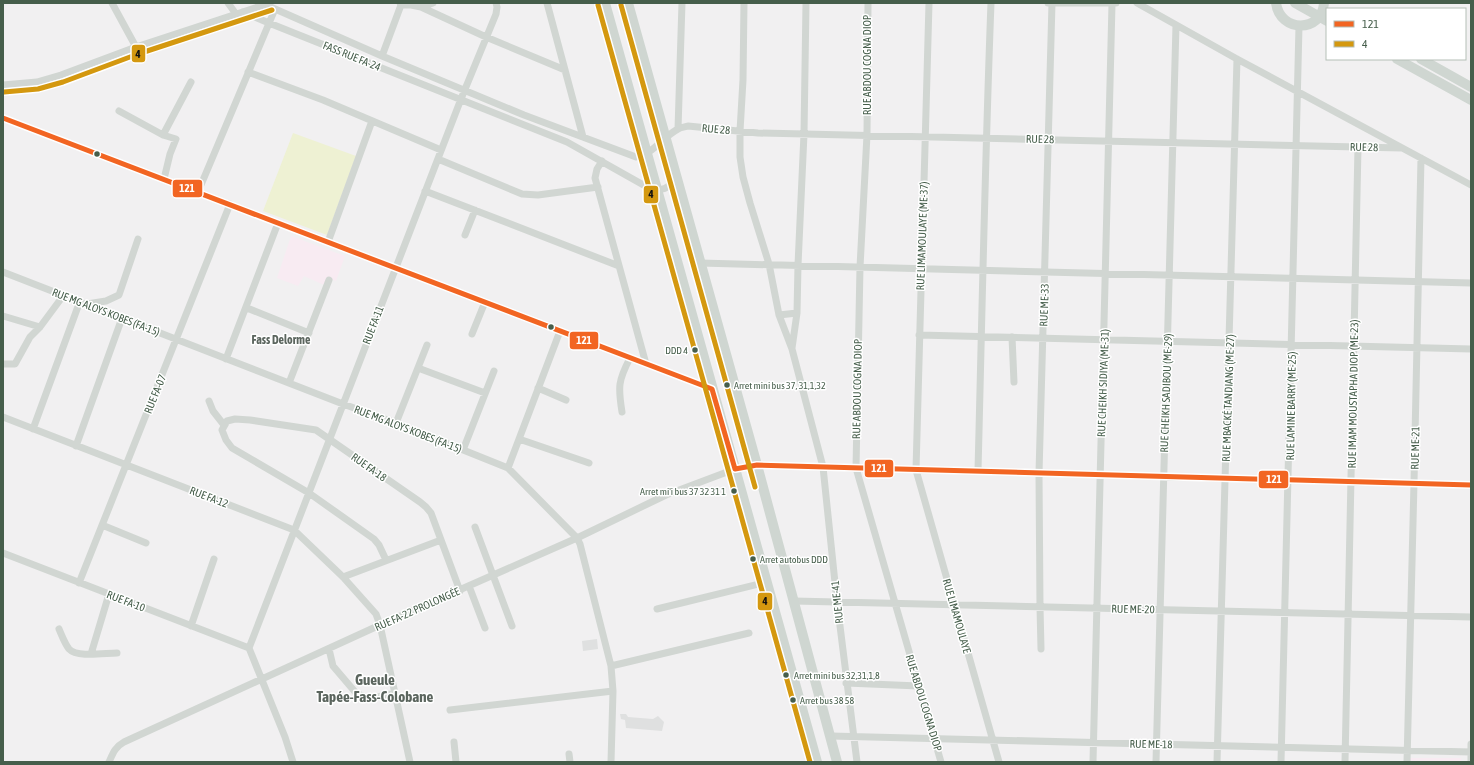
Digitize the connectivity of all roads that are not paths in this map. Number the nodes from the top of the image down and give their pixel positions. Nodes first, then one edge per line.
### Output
1 (112, 3) edge
2 (228, 3) edge
3 (433, 3) edge
4 (496, 3) edge
5 (548, 3) edge
6 (605, 3) edge
7 (628, 3) edge
8 (682, 3) edge
9 (744, 3) edge
10 (806, 3) edge
11 (868, 3) edge
12 (929, 3) edge
13 (991, 3) edge
14 (1048, 3) edge
15 (1052, 3) edge
16 (1137, 3) edge
17 (1276, 3) edge
18 (1295, 3) edge
19 (268, 4) edge
20 (401, 4) edge
21 (1114, 4) edge
22 (1324, 5) edge
23 (421, 7) junction
24 (275, 9) junction
25 (244, 12) junction
26 (236, 14) junction
27 (1323, 19) edge
28 (269, 23) junction
29 (1176, 25) junction
30 (1299, 26) junction
31 (486, 37) junction
32 (136, 48) junction
33 (382, 56) junction
34 (1237, 59) junction
35 (1399, 60) edge
36 (1423, 60) edge
37 (565, 70) junction
38 (248, 72) junction
39 (191, 82) dead end
40 (3, 85) edge
41 (1471, 87) edge
42 (464, 90) junction
43 (1299, 92) junction
44 (461, 99) junction
45 (1471, 100) edge
46 (119, 110) dead end
47 (3, 118) edge
48 (372, 121) junction
49 (678, 129) junction
50 (740, 131) junction
51 (804, 134) junction
52 (163, 135) junction
53 (867, 135) junction
54 (583, 137) junction
55 (926, 137) junction
56 (666, 138) junction
57 (986, 138) junction
58 (1049, 140) junction
59 (1109, 141) junction
60 (1173, 142) junction
61 (1235, 144) junction
62 (1297, 145) junction
63 (1358, 147) junction
64 (1402, 148) junction
65 (441, 150) junction
66 (647, 153) junction
67 (1420, 158) junction
68 (438, 159) junction
69 (602, 161) junction
70 (676, 174) junction
71 (164, 179) junction
72 (1471, 185) edge
73 (598, 187) junction
74 (657, 190) junction
75 (425, 191) junction
76 (198, 192) junction
77 (230, 204) junction
78 (475, 210) junction
79 (278, 223) junction
80 (465, 235) dead end
81 (138, 239) dead end
82 (328, 242) junction
83 (700, 263) junction
84 (770, 264) junction
85 (798, 265) junction
86 (620, 266) junction
87 (860, 267) junction
88 (395, 268) junction
89 (921, 268) junction
90 (984, 270) junction
91 (3, 272) edge
92 (1045, 272) junction
93 (1106, 273) junction
94 (1169, 275) junction
95 (1231, 277) junction
96 (1294, 278) junction
97 (330, 280) dead end
98 (1356, 280) junction
99 (1417, 282) junction
100 (1471, 283) edge
101 (63, 296) junction
102 (485, 302) junction
103 (84, 303) junction
104 (247, 308) junction
105 (797, 313) junction
106 (779, 315) junction
107 (3, 316) edge
108 (122, 318) junction
109 (40, 327) junction
110 (560, 331) junction
111 (309, 333) junction
112 (472, 334) dead end
113 (919, 335) junction
114 (982, 336) junction
115 (1012, 337) junction
116 (1043, 338) junction
117 (1104, 339) junction
118 (176, 340) junction
119 (1168, 341) junction
120 (1229, 342) junction
121 (1292, 344) junction
122 (427, 345) dead end
123 (1354, 346) junction
124 (1416, 347) junction
125 (792, 349) junction
126 (1471, 349) edge
127 (630, 358) junction
128 (226, 359) junction
129 (3, 364) edge
130 (646, 364) junction
131 (418, 368) junction
132 (494, 371) dead end
133 (1014, 382) dead end
134 (289, 383) junction
135 (538, 388) junction
136 (712, 390) junction
137 (485, 393) junction
138 (566, 400) dead end
139 (209, 401) dead end
140 (343, 404) junction
141 (622, 412) dead end
142 (3, 417) edge
143 (396, 423) junction
144 (224, 425) junction
145 (33, 428) junction
146 (329, 439) junction
147 (519, 439) junction
148 (76, 446) junction
149 (463, 450) junction
150 (589, 464) dead end
151 (126, 465) junction
152 (757, 466) junction
153 (824, 467) junction
154 (508, 468) junction
155 (856, 468) junction
156 (735, 469) junction
157 (916, 470) junction
158 (978, 472) junction
159 (1039, 473) junction
160 (1100, 475) junction
161 (1164, 476) junction
162 (1225, 478) junction
163 (1289, 480) junction
164 (1351, 482) junction
165 (1414, 483) junction
166 (1471, 485) edge
167 (309, 493) junction
168 (102, 525) junction
169 (474, 527) dead end
170 (294, 530) junction
171 (577, 538) junction
172 (441, 540) junction
173 (146, 543) dead end
174 (3, 553) edge
175 (214, 559) dead end
176 (386, 560) junction
177 (494, 575) junction
178 (343, 577) junction
179 (767, 582) junction
180 (79, 583) junction
181 (469, 586) junction
182 (460, 591) junction
183 (109, 594) junction
184 (794, 601) junction
185 (837, 602) junction
186 (894, 604) junction
187 (954, 605) junction
188 (1040, 607) junction
189 (1097, 608) junction
190 (657, 609) dead end
191 (1160, 610) junction
192 (1222, 611) junction
193 (1285, 612) junction
194 (1349, 614) junction
195 (1411, 615) junction
196 (1471, 616) edge
197 (380, 625) junction
198 (190, 626) junction
199 (512, 626) dead end
200 (485, 628) dead end
201 (59, 629) dead end
202 (749, 633) dead end
203 (249, 648) junction
204 (329, 649) junction
205 (1041, 649) dead end
206 (116, 653) dead end
207 (91, 654) junction
208 (611, 666) junction
209 (261, 680) junction
210 (846, 683) junction
211 (919, 686) junction
212 (613, 691) junction
213 (395, 693) junction
214 (450, 710) dead end
215 (831, 736) junction
216 (852, 737) junction
217 (934, 739) junction
218 (993, 740) junction
219 (454, 742) dead end
220 (1093, 743) junction
221 (1156, 744) junction
222 (1471, 744) edge
223 (1218, 746) junction
224 (1282, 747) junction
225 (1346, 749) junction
226 (1407, 750) junction
227 (1471, 752) edge
228 (569, 754) dead end
229 (109, 762) edge
230 (293, 762) edge
231 (410, 762) edge
232 (456, 762) edge
233 (570, 762) edge
234 (611, 762) edge
235 (816, 762) edge
236 (837, 762) edge
237 (857, 762) edge
238 (941, 762) edge
239 (999, 762) edge
240 (1093, 762) edge
241 (1156, 762) edge
242 (1217, 762) edge
243 (1281, 762) edge
244 (1345, 762) edge
245 (1407, 762) edge
246 (1471, 762) edge

1 - 32 street
2 - 26 street
3 - 23 street
4 - 31 street, RUE FA-11
5 - 37 street
6 - 66 street
7 - 56 street
8 - 49 street
9 - 50 street, RUE ME-41
10 - 51 street
11 - 53 street, RUE ABDOU COGNA DIOP
12 - 55 street, RUE LIMAMOULAYE (ME-37)
13 - 57 street
14 - 15 street
15 - 21 street
15 - 58 street, RUE ME-33
16 - 29 street
17 - 30 street
18 - 27 street
19 - 24 street
19 - 25 street
20 - 23 street
20 - 33 street
21 - 59 street, RUE CHEIKH SIDIYA (ME-31)
22 - 27 street
23 - 31 street
24 - 28 street
24 - 33 street
25 - 26 street
25 - 28 street, FASS RUE FA-24
26 - 32 street
27 - 30 street
28 - 38 street
28 - 44 street, FASS RUE FA-24
29 - 34 street
29 - 60 street, RUE CHEIKH SADIBOU (ME-29)
30 - 43 street, RUE LAMINE BARRY (ME-25)
31 - 37 street
31 - 42 street, RUE FA-11
32 - 40 street
33 - 42 street
34 - 43 street
34 - 61 street, RUE MBACKÉ TANDIANG (ME-27)
35 - 45 street
36 - 41 street
37 - 54 street
38 - 48 street
38 - 76 street
39 - 52 street
42 - 44 street, RUE FA-11
42 - 54 street
43 - 62 street, RUE LAMINE BARRY (ME-25)
43 - 64 street
44 - 65 street, RUE FA-11
44 - 69 street, FASS RUE FA-24
46 - 52 street
47 - 71 street
48 - 65 street
48 - 82 street
49 - 50 street, RUE 28
49 - 56 street
50 - 51 street, RUE 28
50 - 84 street, RUE ME-41
51 - 53 street, RUE 28
51 - 85 street
52 - 71 street
53 - 55 street, RUE 28
53 - 87 street, RUE ABDOU COGNA DIOP
54 - 66 street
55 - 57 street, RUE 28
55 - 89 street, RUE LIMAMOULAYE (ME-37)
56 - 66 street
56 - 70 street
57 - 58 street, RUE 28
57 - 90 street
58 - 59 street, RUE 28
58 - 92 street, RUE ME-33
59 - 60 street, RUE 28
59 - 93 street, RUE CHEIKH SIDIYA (ME-31)
60 - 61 street, RUE 28
60 - 94 street, RUE CHEIKH SADIBOU (ME-29)
61 - 62 street, RUE 28
61 - 95 street, RUE MBACKÉ TANDIANG (ME-27)
62 - 63 street, RUE 28
62 - 96 street, RUE LAMINE BARRY (ME-25)
63 - 64 street, RUE 28
63 - 98 street, RUE IMAM MOUSTAPHA DIOP (ME-23)
64 - 67 street
65 - 68 street, RUE FA-11
66 - 74 street
67 - 72 street
67 - 99 street, RUE ME-21
68 - 73 street
68 - 75 street, RUE FA-11
69 - 73 street
69 - 74 street, FASS RUE FA-24
70 - 74 street
70 - 83 street
71 - 76 street
73 - 86 street
74 - 136 street
75 - 78 street
75 - 88 street, RUE FA-11
76 - 77 street
77 - 79 street
77 - 118 street, RUE FA-07
78 - 80 street
78 - 86 street
79 - 82 street
79 - 104 street
81 - 103 street
82 - 88 street
83 - 84 street
83 - 152 street
84 - 85 street
84 - 106 street, RUE ME-41
85 - 87 street
85 - 105 street
86 - 130 street
87 - 89 street
87 - 155 street, RUE ABDOU COGNA DIOP
88 - 102 street
88 - 140 street, RUE FA-11
89 - 90 street
89 - 113 street, RUE LIMAMOULAYE (ME-37)
90 - 92 street
90 - 114 street
91 - 101 street, RUE MG ALOYS KOBES (FA-15)
92 - 93 street
92 - 116 street, RUE ME-33
93 - 94 street
93 - 117 street, RUE CHEIKH SIDIYA (ME-31)
94 - 95 street
94 - 119 street, RUE CHEIKH SADIBOU (ME-29)
95 - 96 street
95 - 120 street, RUE MBACKÉ TANDIANG (ME-27)
96 - 98 street
96 - 121 street, RUE LAMINE BARRY (ME-25)
97 - 111 street
98 - 99 street
98 - 123 street, RUE IMAM MOUSTAPHA DIOP (ME-23)
99 - 100 street
99 - 124 street, RUE ME-21
101 - 103 street, RUE MG ALOYS KOBES (FA-15)
101 - 109 street
102 - 110 street
102 - 112 street
103 - 108 street, RUE MG ALOYS KOBES (FA-15)
103 - 145 street
104 - 111 street
104 - 128 street
105 - 106 street
105 - 125 street
106 - 125 street, RUE ME-41
107 - 109 street
108 - 118 street, RUE MG ALOYS KOBES (FA-15)
108 - 148 street
109 - 129 street
110 - 127 street
110 - 135 street
111 - 134 street
113 - 114 street
113 - 157 street, RUE LIMAMOULAYE (ME-37)
114 - 115 street
114 - 158 street
115 - 116 street
115 - 133 street
116 - 117 street
116 - 159 street, RUE ME-33
117 - 119 street
117 - 160 street, RUE CHEIKH SIDIYA (ME-31)
118 - 128 street, RUE MG ALOYS KOBES (FA-15)
118 - 151 street, RUE FA-07
119 - 120 street
119 - 161 street, RUE CHEIKH SADIBOU (ME-29)
120 - 121 street
120 - 162 street, RUE MBACKÉ TANDIANG (ME-27)
121 - 123 street
121 - 163 street, RUE LAMINE BARRY (ME-25)
122 - 131 street
123 - 124 street
123 - 164 street, RUE IMAM MOUSTAPHA DIOP (ME-23)
124 - 126 street
124 - 165 street, RUE ME-21
125 - 153 street, RUE ME-41
127 - 130 street
127 - 141 street
128 - 134 street, RUE MG ALOYS KOBES (FA-15)
130 - 136 street
131 - 137 street
131 - 143 street
132 - 137 street
134 - 140 street, RUE MG ALOYS KOBES (FA-15)
135 - 138 street
135 - 147 street
136 - 156 street
137 - 149 street
139 - 144 street
140 - 143 street, RUE MG ALOYS KOBES (FA-15)
140 - 146 street, RUE FA-11
142 - 145 street, RUE FA-12
143 - 149 street, RUE MG ALOYS KOBES (FA-15)
144 - 146 street, RUE FA-18
144 - 167 street
145 - 148 street, RUE FA-12
146 - 167 street, RUE FA-11
146 - 172 street, RUE FA-18
147 - 150 street
147 - 154 street
148 - 151 street, RUE FA-12
149 - 154 street, RUE MG ALOYS KOBES (FA-15)
151 - 168 street, RUE FA-07
151 - 170 street, RUE FA-12
152 - 153 street
152 - 156 street
152 - 184 street
153 - 155 street
153 - 185 street, RUE ME-41
154 - 171 street, RUE MG ALOYS KOBES (FA-15)
155 - 157 street
155 - 186 street, RUE ABDOU COGNA DIOP
156 - 171 street, RUE FA-22 PROLONGÉE
156 - 179 street
157 - 158 street
157 - 187 street, RUE LIMAMOULAYE
158 - 159 street
159 - 160 street
159 - 188 street, RUE ME-33
160 - 161 street
160 - 189 street, RUE CHEIKH SIDIYA (ME-31)
161 - 162 street
161 - 191 street, RUE CHEIKH SADIBOU (ME-29)
162 - 163 street
162 - 192 street, RUE MBACKÉ TANDIANG (ME-27)
163 - 164 street
163 - 193 street, RUE LAMINE BARRY (ME-25)
164 - 165 street
164 - 194 street, RUE IMAM MOUSTAPHA DIOP (ME-23)
165 - 166 street
165 - 195 street, RUE ME-21
167 - 170 street, RUE FA-11
167 - 176 street
168 - 173 street
168 - 180 street, RUE FA-07
169 - 177 street
170 - 178 street, RUE FA-12
170 - 203 street, RUE FA-11
171 - 177 street, RUE FA-22 PROLONGÉE
171 - 208 street, RUE MG ALOYS KOBES (FA-15)
172 - 176 street
172 - 182 street, RUE FA-18
174 - 180 street, RUE FA-10
175 - 198 street
176 - 178 street
177 - 181 street, RUE FA-22 PROLONGÉE
177 - 199 street
178 - 197 street, RUE FA-12
179 - 190 street
179 - 235 street
180 - 183 street, RUE FA-10
181 - 182 street, RUE FA-22 PROLONGÉE
181 - 200 street
182 - 197 street, RUE FA-22 PROLONGÉE
183 - 198 street, RUE FA-10
183 - 207 street
184 - 185 street, RUE ME-20
184 - 215 street
185 - 186 street, RUE ME-20
185 - 210 street, RUE ME-41
186 - 187 street, RUE ME-20
186 - 211 street, RUE ABDOU COGNA DIOP
187 - 188 street, RUE ME-20
187 - 218 street, RUE LIMAMOULAYE
188 - 189 street, RUE ME-20
188 - 205 street, RUE ME-33
189 - 191 street, RUE ME-20
189 - 220 street, RUE CHEIKH SIDIYA (ME-31)
191 - 192 street, RUE ME-20
191 - 221 street, RUE CHEIKH SADIBOU (ME-29)
192 - 193 street, RUE ME-20
192 - 223 street, RUE MBACKÉ TANDIANG (ME-27)
193 - 194 street, RUE ME-20
193 - 224 street, RUE LAMINE BARRY (ME-25)
194 - 195 street, RUE ME-20
194 - 225 street, RUE IMAM MOUSTAPHA DIOP (ME-23)
195 - 196 street, RUE ME-20
195 - 226 street, RUE ME-21
197 - 204 street, RUE FA-22 PROLONGÉE
197 - 213 street, RUE FA-12
198 - 203 street, RUE FA-10
201 - 207 street
202 - 208 street
203 - 209 street
204 - 209 street, RUE FA-22 PROLONGÉE
204 - 213 street
206 - 207 street
208 - 212 street, RUE MG ALOYS KOBES (FA-15)
209 - 229 street, RUE FA-22 PROLONGÉE
209 - 230 street
210 - 211 street
210 - 216 street, RUE ME-41
211 - 217 street, RUE ABDOU COGNA DIOP
212 - 214 street
212 - 234 street, RUE MG ALOYS KOBES (FA-15)
213 - 231 street, RUE FA-12
215 - 216 street, RUE ME-18
215 - 236 street
216 - 217 street, RUE ME-18
216 - 237 street, RUE ME-41
217 - 218 street, RUE ME-18
217 - 238 street, RUE ABDOU COGNA DIOP
218 - 220 street, RUE ME-18
218 - 239 street, RUE LIMAMOULAYE
219 - 232 street
220 - 221 street, RUE ME-18
220 - 240 street, RUE CHEIKH SIDIYA (ME-31)
221 - 223 street, RUE ME-18
221 - 241 street, RUE CHEIKH SADIBOU (ME-29)
222 - 227 street
223 - 224 street, RUE ME-18
223 - 242 street, RUE MBACKÉ TANDIANG (ME-27)
224 - 225 street, RUE ME-18
224 - 243 street, RUE LAMINE BARRY (ME-25)
225 - 226 street, RUE ME-18
225 - 244 street, RUE IMAM MOUSTAPHA DIOP (ME-23)
226 - 227 street, RUE ME-18
226 - 245 street, RUE ME-21
227 - 246 street
228 - 233 street

